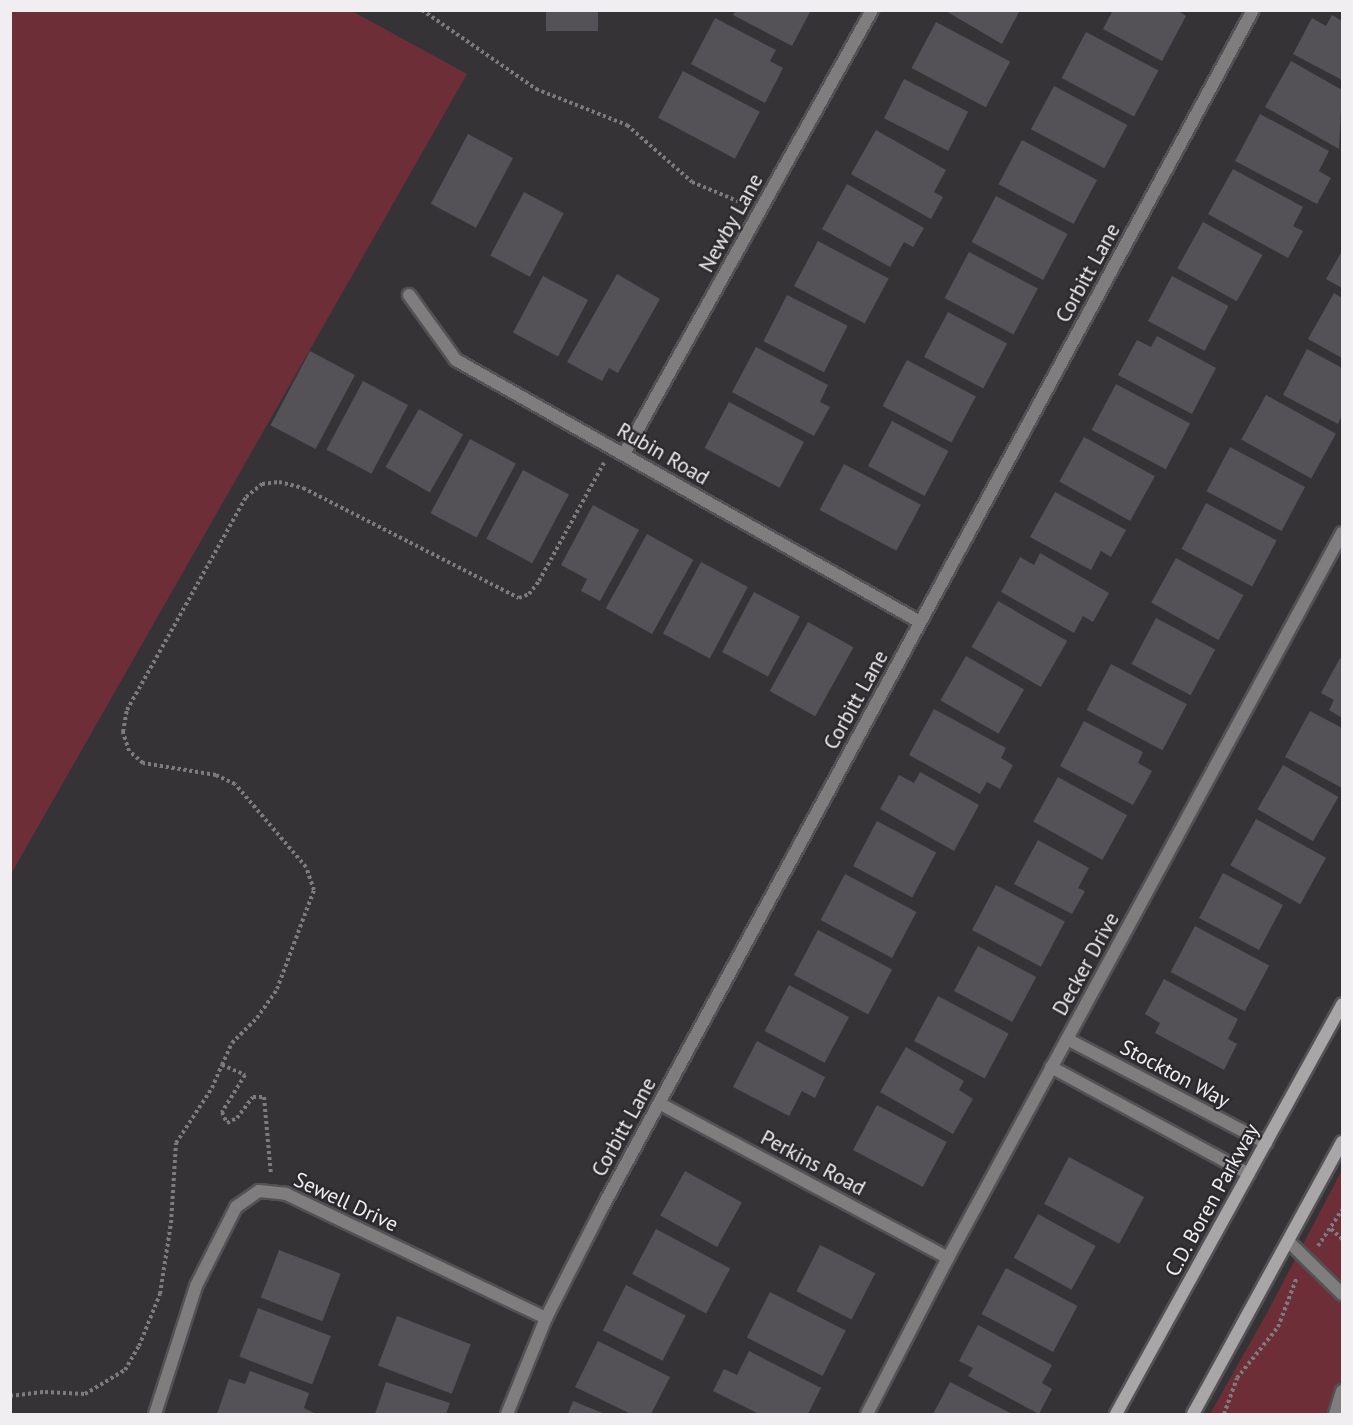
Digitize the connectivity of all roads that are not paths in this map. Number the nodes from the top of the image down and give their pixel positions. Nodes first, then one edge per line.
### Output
1 (872, 10) edge
2 (1253, 10) edge
3 (409, 295) dead end
4 (624, 454) junction
5 (1342, 533) edge
6 (920, 622) junction
7 (1342, 1004) edge
8 (1067, 1039) junction
9 (1051, 1067) junction
10 (659, 1103) junction
11 (1342, 1142) edge
12 (1266, 1143) junction
13 (1249, 1174) junction
14 (1288, 1241) junction
15 (948, 1258) junction
16 (1342, 1294) edge
17 (546, 1318) junction
18 (1342, 1391) edge
19 (154, 1414) edge
20 (507, 1414) edge
21 (867, 1414) edge
22 (1116, 1414) edge
23 (1193, 1414) edge
24 (1335, 1414) edge

1 - 4 street, Newby Lane
2 - 6 street, Corbitt Lane
3 - 4 street, Rubin Road
4 - 6 street, Rubin Road
5 - 8 street, Decker Drive
6 - 10 street, Corbitt Lane
7 - 12 street, C.D. Boren Parkway
8 - 9 street, Decker Drive
8 - 12 street, Stockton Way
9 - 13 street
9 - 15 street, Decker Drive
10 - 15 street, Perkins Road
10 - 17 street, Corbitt Lane
11 - 14 street
12 - 13 street, C.D. Boren Parkway
13 - 22 street, C.D. Boren Parkway
14 - 16 street
14 - 23 street
15 - 21 street, Decker Drive
17 - 19 street, Sewell Drive
17 - 20 street, Corbitt Lane
18 - 24 street

